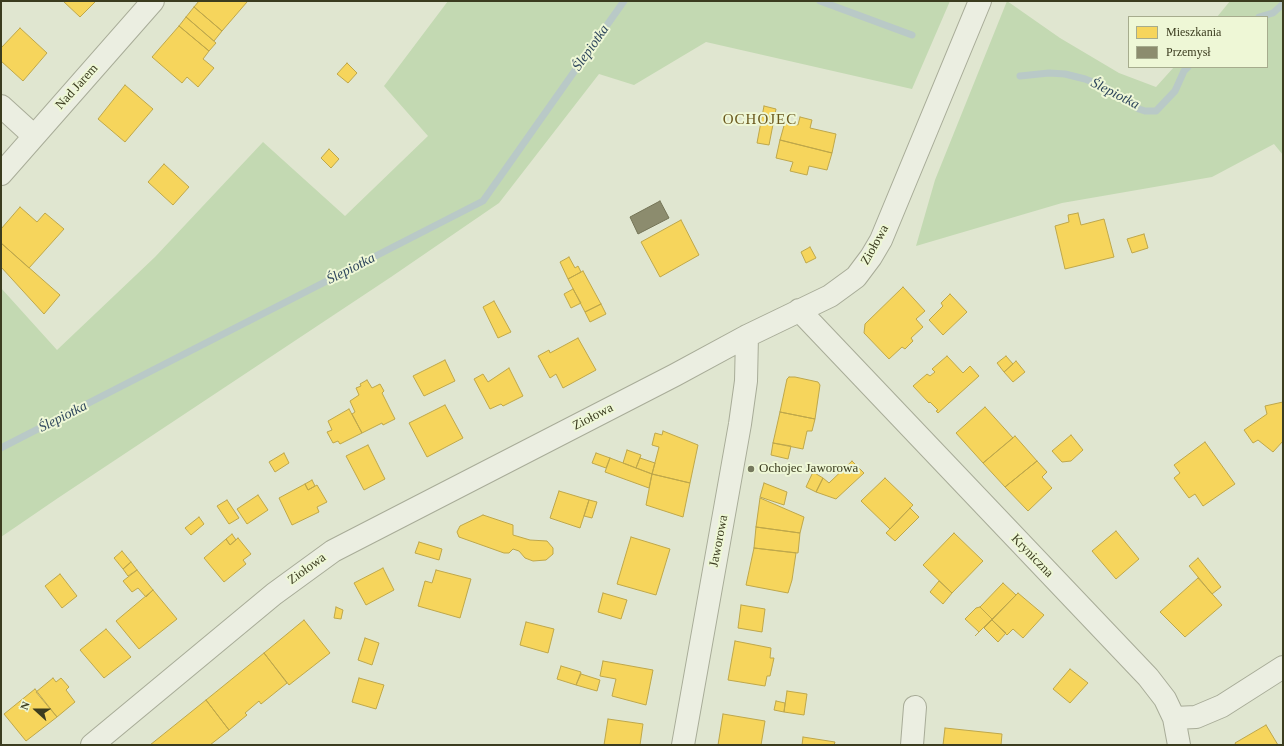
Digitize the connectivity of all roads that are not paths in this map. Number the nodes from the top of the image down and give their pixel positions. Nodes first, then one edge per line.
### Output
1 (153, 1) edge
2 (980, 1) edge
3 (1, 106) edge
4 (34, 136) junction
5 (1, 174) edge
6 (799, 310) junction
7 (747, 336) junction
8 (1283, 667) edge
9 (915, 707) dead end
10 (1174, 718) junction
11 (92, 745) edge
12 (683, 745) edge
13 (912, 745) edge
14 (1179, 745) edge

1 - 4 street, Nad Jarem
2 - 6 street, Ziołowa
3 - 4 street
4 - 5 street, Nad Jarem
6 - 7 street, Ziołowa
6 - 10 street, Kryniczna
7 - 11 street, Ziołowa
7 - 12 street, Jaworowa
8 - 10 street
9 - 13 street
10 - 14 street, Kryniczna

